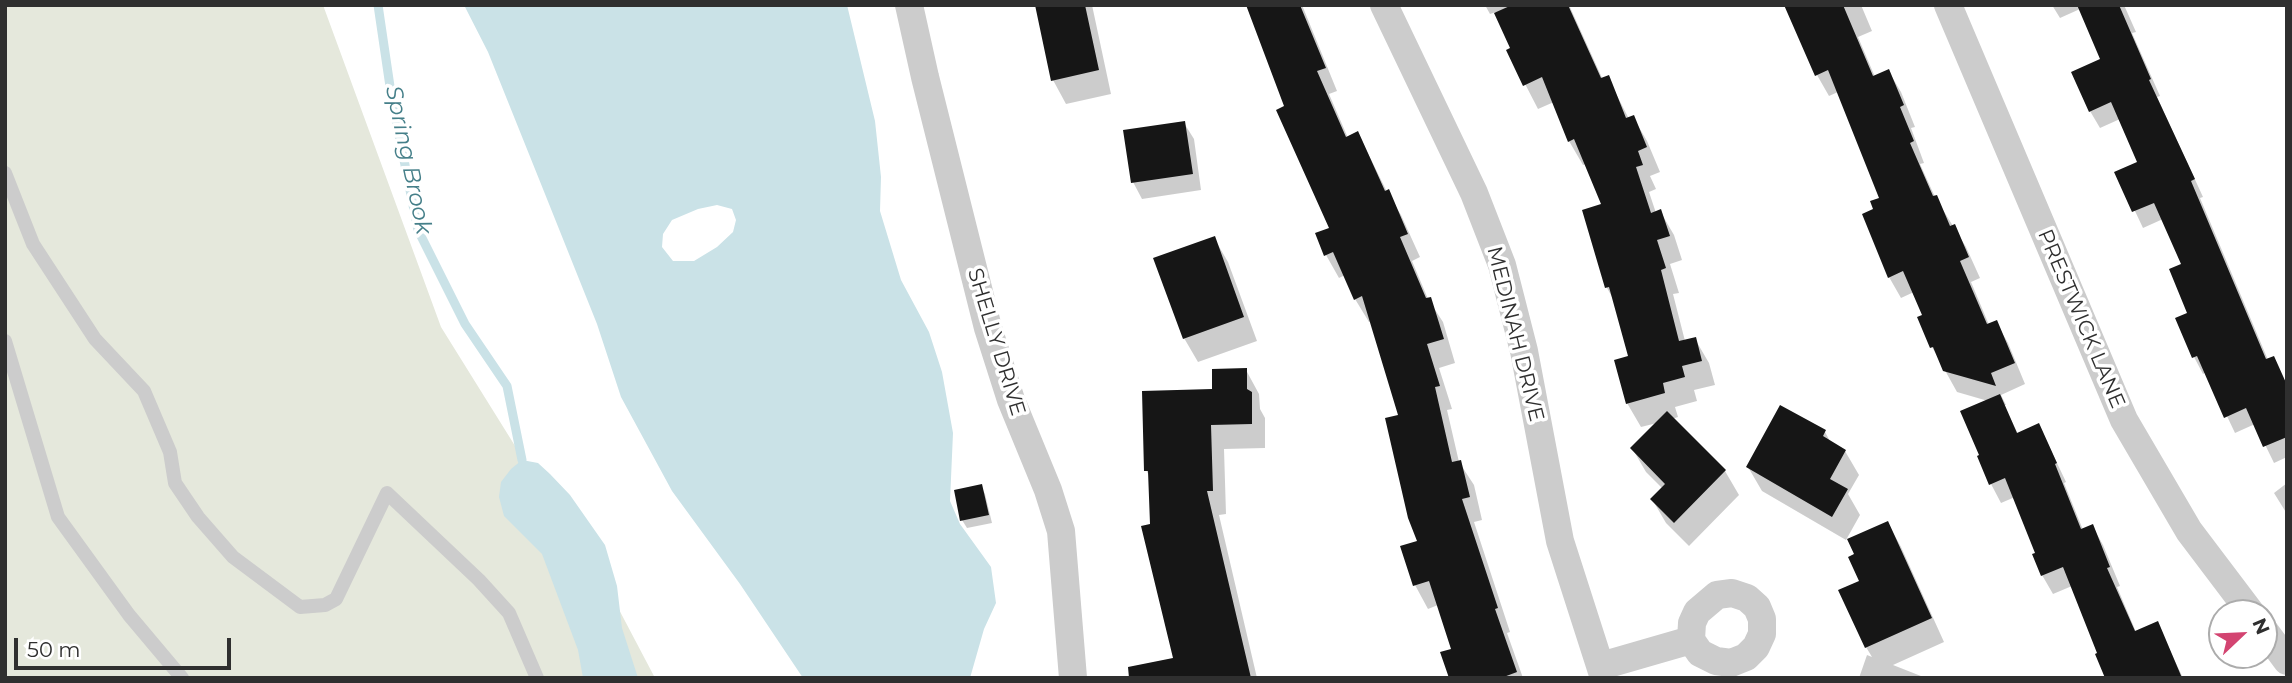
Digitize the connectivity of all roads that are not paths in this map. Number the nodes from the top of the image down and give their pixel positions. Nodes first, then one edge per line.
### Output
1 (909, 5) edge
2 (1384, 5) edge
3 (1948, 5) edge
4 (5, 173) edge
5 (5, 341) edge
6 (2240, 599) edge
7 (1691, 640) dead end
8 (1602, 672) edge
9 (182, 678) edge
10 (537, 678) edge
11 (1073, 678) edge

1 - 11 street, SHELLY DRIVE
2 - 8 street, MEDINAH DRIVE
3 - 6 street, PRESTWICK LANE
4 - 10 lane
5 - 9 lane
7 - 8 street

